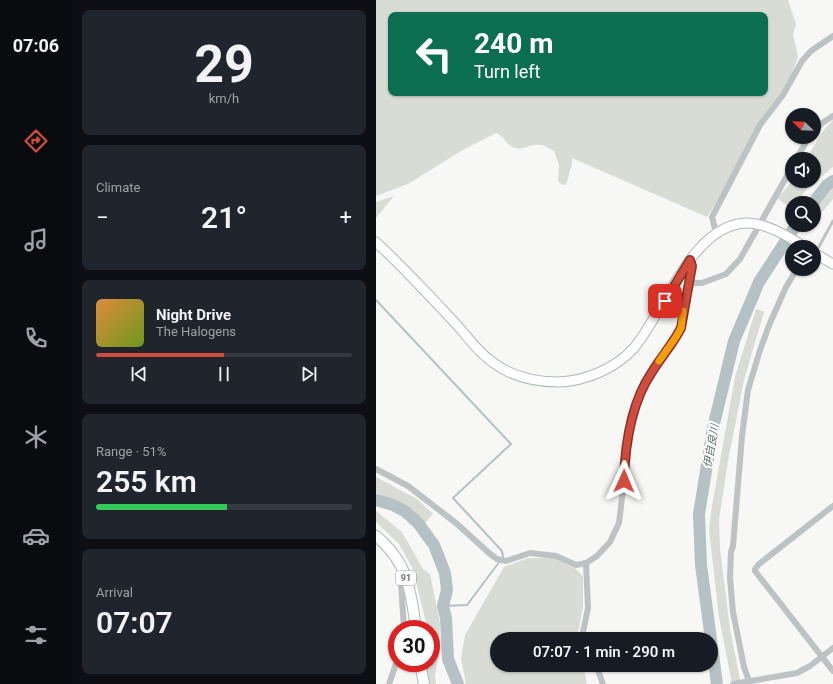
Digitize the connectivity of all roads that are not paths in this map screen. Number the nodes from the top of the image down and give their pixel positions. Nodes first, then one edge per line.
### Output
1 (833, 36) edge
2 (833, 116) edge
3 (821, 123) edge
4 (785, 179) edge
5 (833, 221) edge
6 (759, 225) junction
7 (716, 233) junction
8 (793, 240) edge
9 (376, 242) edge
10 (821, 242) edge
11 (821, 258) edge
12 (690, 260) junction
13 (833, 264) edge
14 (793, 276) edge
15 (688, 283) junction
16 (376, 469) edge
17 (833, 506) edge
18 (376, 536) edge
19 (586, 563) junction
20 (406, 576) junction
21 (403, 620) edge
22 (415, 620) edge
23 (583, 632) edge
24 (833, 648) edge
25 (822, 656) junction
26 (833, 671) edge
27 (393, 672) edge
28 (422, 672) edge
29 (599, 672) edge
30 (748, 682) edge
31 (389, 684) edge
32 (424, 684) edge
33 (603, 684) edge
34 (733, 684) edge

1 - 7 street
2 - 3 street
4 - 6 street
5 - 10 lane
6 - 7 street
6 - 8 street
6 - 15 street
7 - 12 street
9 - 12 street
11 - 13 street
12 - 15 street
14 - 30 street
15 - 19 street
16 - 19 street
17 - 25 street
18 - 20 main road, 91
19 - 23 street
20 - 21 street
20 - 22 main road, 91
24 - 25 street
25 - 26 street
25 - 30 street
27 - 31 street
28 - 32 main road
29 - 33 street
30 - 34 street

